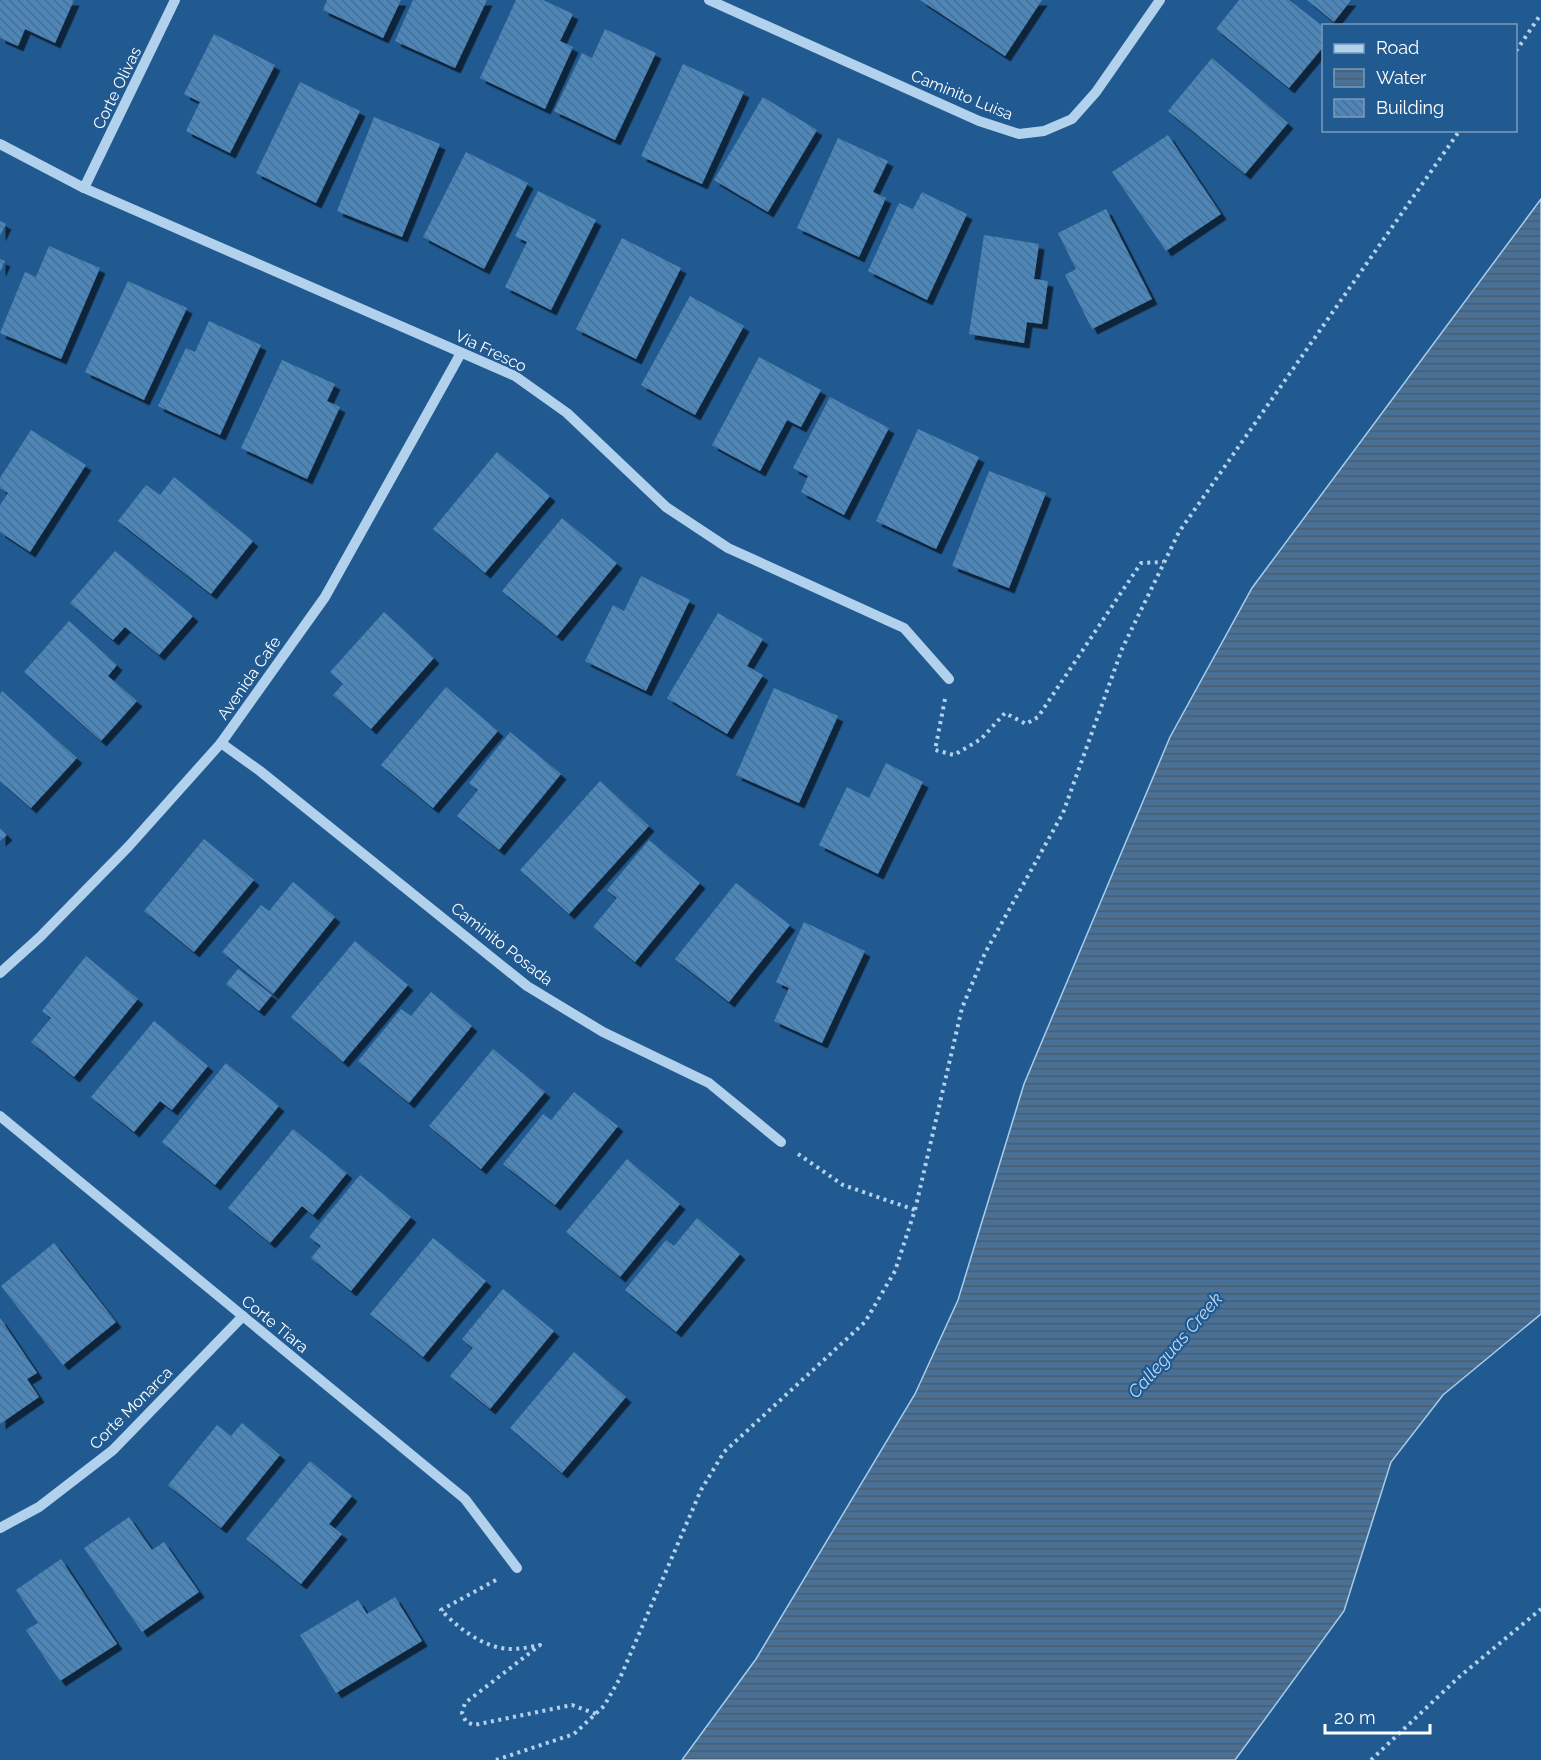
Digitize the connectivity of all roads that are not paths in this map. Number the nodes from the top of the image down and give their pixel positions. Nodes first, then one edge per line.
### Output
1 (175, 0) edge
2 (709, 0) edge
3 (1160, 0) edge
4 (0, 144) edge
5 (84, 188) junction
6 (461, 353) junction
7 (949, 679) road end
8 (221, 743) junction
9 (0, 973) edge
10 (0, 1116) edge
11 (781, 1142) road end
12 (243, 1316) junction
13 (0, 1528) edge
14 (517, 1569) road end

1 - 5 street, Corte Olivas
2 - 3 street, Caminito Luisa
4 - 5 street, Via Fresco
5 - 6 street, Via Fresco
6 - 7 street, Via Fresco
6 - 8 street, Avenida Cafe
8 - 9 street, Avenida Cafe
8 - 11 street, Caminito Posada
10 - 12 street, Corte Tiara
12 - 13 street, Corte Monarca
12 - 14 street, Corte Tiara

